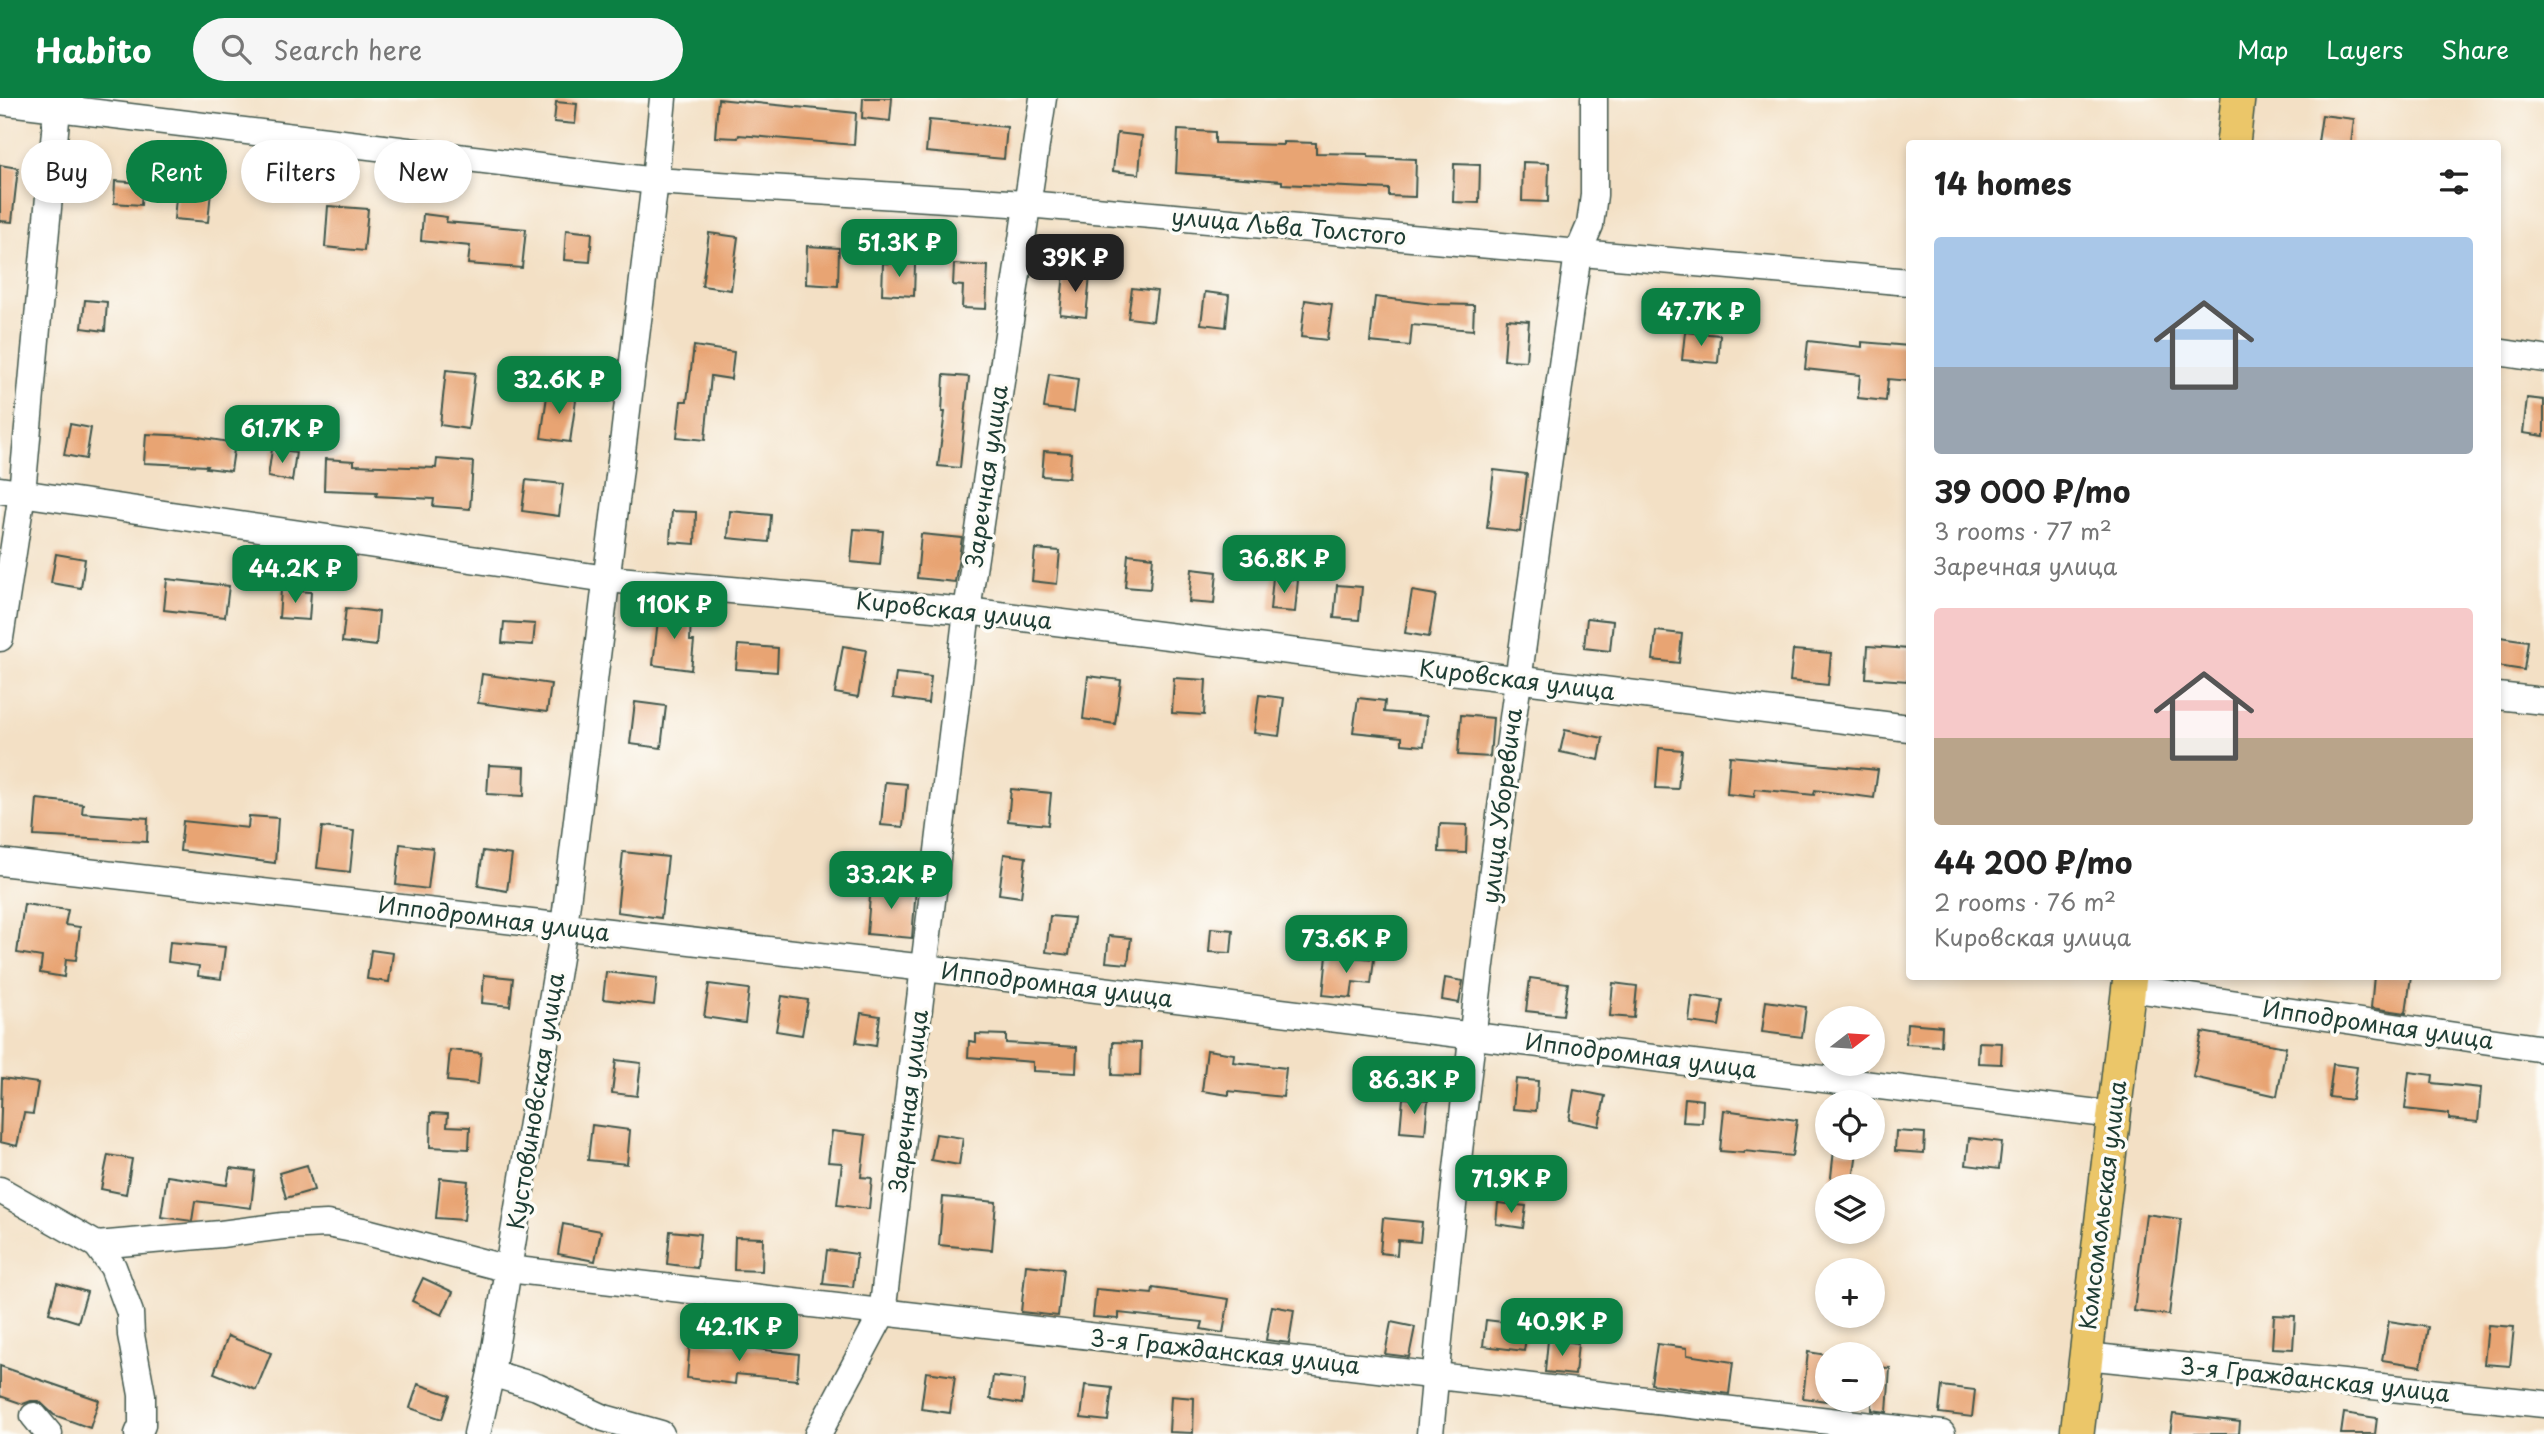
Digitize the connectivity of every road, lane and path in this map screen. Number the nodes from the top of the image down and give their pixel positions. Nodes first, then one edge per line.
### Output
1 (663, 98) edge
2 (1043, 98) edge
3 (1594, 98) edge
4 (2238, 98) edge
5 (0, 102) edge
6 (57, 103) edge
7 (2233, 140) edge
8 (655, 181) junction
9 (1027, 204) junction
10 (1578, 253) junction
11 (1906, 282) edge
12 (2501, 353) edge
13 (2544, 359) edge
14 (11, 492) edge
15 (607, 579) junction
16 (967, 611) junction
17 (0, 638) edge
18 (1517, 681) junction
19 (2501, 697) edge
20 (2544, 702) edge
21 (1906, 728) edge
22 (0, 862) edge
23 (564, 928) junction
24 (925, 968) junction
25 (2130, 982) edge
26 (1474, 1036) junction
27 (2544, 1049) edge
28 (2114, 1115) junction
29 (0, 1190) edge
30 (97, 1245) junction
31 (508, 1269) junction
32 (882, 1314) junction
33 (2086, 1356) junction
34 (491, 1373) junction
35 (1435, 1376) junction
36 (2544, 1404) edge
37 (138, 1434) edge
38 (477, 1434) edge
39 (661, 1434) edge
40 (818, 1434) edge
41 (1430, 1434) edge
42 (1942, 1434) edge
43 (2077, 1434) edge

1 - 8 street, Кустовиновская улица
2 - 9 street, Заречная улица
3 - 10 street, улица Уборевича
4 - 7 main road
5 - 6 street, улица Льва Толстого
6 - 8 street, улица Льва Толстого
6 - 14 street
8 - 9 street, улица Льва Толстого
8 - 15 street, Кустовиновская улица
9 - 10 street, улица Льва Толстого
9 - 16 street, Заречная улица
10 - 11 street, улица Льва Толстого
10 - 18 street, улица Уборевича
12 - 13 street
14 - 15 street, Кировская улица
14 - 17 street
15 - 16 street, Кировская улица
15 - 23 street, Кустовиновская улица
16 - 18 street, Кировская улица
16 - 24 street, Заречная улица
18 - 21 street, Кировская улица
18 - 26 street, улица Уборевича
19 - 20 street
22 - 23 street, Ипподромная улица
23 - 24 street, Ипподромная улица
23 - 31 street, Кустовиновская улица
24 - 26 street, Ипподромная улица
24 - 32 street, Заречная улица
25 - 27 street, Ипподромная улица
25 - 28 main road, Комсомольская улица
26 - 28 street, Ипподромная улица
26 - 35 street, улица Уборевича
28 - 33 main road, Комсомольская улица
29 - 30 street
30 - 31 street, 3-я Гражданская улица
30 - 37 street
31 - 32 street, 3-я Гражданская улица
31 - 34 street, Кустовиновская улица
32 - 35 street, 3-я Гражданская улица
32 - 40 street
33 - 36 street, 3-я Гражданская улица
33 - 43 main road, Комсомольская улица
34 - 38 street, Кустовиновская улица
34 - 39 street
35 - 41 street, улица Уборевича
35 - 42 street, 3-я Гражданская улица

